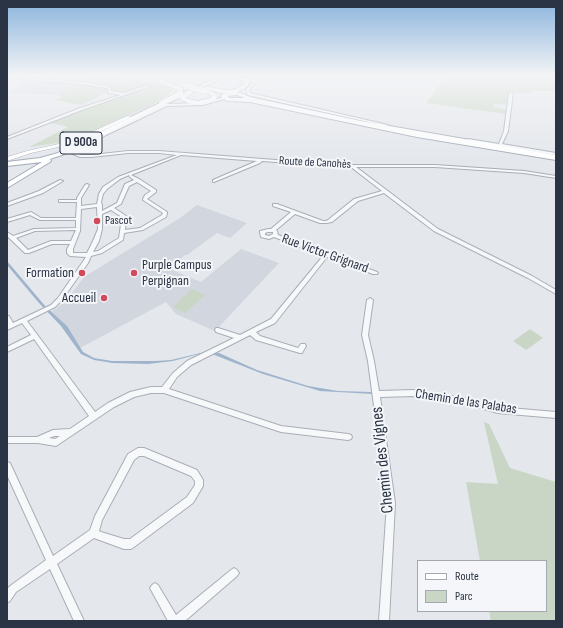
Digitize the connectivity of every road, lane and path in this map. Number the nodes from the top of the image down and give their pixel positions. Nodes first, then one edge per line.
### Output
1 (91, 105) edge
2 (152, 105) edge
3 (156, 105) edge
4 (165, 105) edge
5 (275, 105) edge
6 (286, 105) edge
7 (296, 105) edge
8 (509, 105) edge
9 (129, 117) junction
10 (112, 127) junction
11 (7, 138) edge
12 (500, 145) junction
13 (171, 153) junction
14 (182, 154) junction
15 (556, 156) edge
16 (7, 159) edge
17 (166, 160) junction
18 (258, 160) junction
19 (7, 163) edge
20 (352, 166) junction
21 (131, 176) dead end
22 (556, 177) edge
23 (138, 180) junction
24 (61, 181) dead end
25 (214, 181) dead end
26 (87, 185) dead end
27 (7, 186) edge
28 (386, 191) junction
29 (61, 201) dead end
30 (79, 201) junction
31 (7, 204) edge
32 (100, 205) junction
33 (275, 205) dead end
34 (78, 208) junction
35 (111, 208) junction
36 (294, 212) junction
37 (100, 213) junction
38 (78, 218) junction
39 (7, 221) edge
40 (77, 230) junction
41 (273, 230) junction
42 (123, 232) junction
43 (7, 233) edge
44 (275, 236) junction
45 (12, 238) junction
46 (73, 242) junction
47 (90, 255) junction
48 (326, 255) junction
49 (375, 273) dead end
50 (556, 292) edge
51 (370, 300) dead end
52 (7, 318) edge
53 (24, 321) junction
54 (9, 327) edge
55 (218, 330) dead end
56 (251, 332) junction
57 (34, 336) junction
58 (239, 338) junction
59 (303, 346) dead end
60 (7, 350) edge
61 (164, 390) junction
62 (376, 394) junction
63 (556, 415) edge
64 (94, 418) junction
65 (348, 437) dead end
66 (7, 440) edge
67 (7, 466) edge
68 (94, 533) junction
69 (52, 562) junction
70 (234, 572) dead end
71 (155, 588) dead end
72 (10, 590) edge
73 (7, 598) edge
74 (79, 621) edge
75 (174, 621) edge
76 (178, 621) edge
77 (384, 621) edge

1 - 11 street
2 - 10 main road, D 900a
3 - 9 main road, D 900a
4 - 13 street, Route de Canohès
5 - 15 main road
6 - 15 main road
7 - 12 street
8 - 12 street
9 - 16 main road
9 - 19 main road, D 900a
10 - 19 main road, D 900a
10 - 27 main road
12 - 15 street
13 - 14 street, Route de Canohès
13 - 17 street
14 - 17 street
14 - 18 street, Route de Canohès
17 - 32 street
18 - 20 street, Route de Canohès
18 - 25 street
20 - 22 street, Route de Canohès
20 - 28 street
21 - 23 street
23 - 35 street
23 - 42 street
24 - 31 street
26 - 30 street
28 - 36 street
28 - 50 street
29 - 30 street
30 - 34 street
32 - 34 street
32 - 37 street
33 - 36 street
34 - 38 street
35 - 37 street
35 - 42 street
36 - 41 street
37 - 47 street
38 - 39 street
38 - 40 street
40 - 45 street
40 - 46 street
41 - 44 street
41 - 44 street, Rue Victor Grignard
42 - 47 street
43 - 45 street
44 - 48 street, Rue Victor Grignard
45 - 46 street
46 - 47 street
47 - 53 street
48 - 49 street, Rue Victor Grignard
48 - 56 street
51 - 62 street, Chemin des Vignes
52 - 54 street
53 - 54 street
53 - 57 street
55 - 58 street
56 - 58 street
56 - 59 street
57 - 60 street
57 - 64 street
58 - 61 street
61 - 64 street
61 - 65 street
62 - 63 street, Chemin de las Palabas
62 - 77 street, Chemin des Vignes
64 - 66 street
67 - 69 street
68 - 68 street
68 - 69 street
69 - 72 street
69 - 74 street
70 - 76 street
71 - 75 street
72 - 73 street

